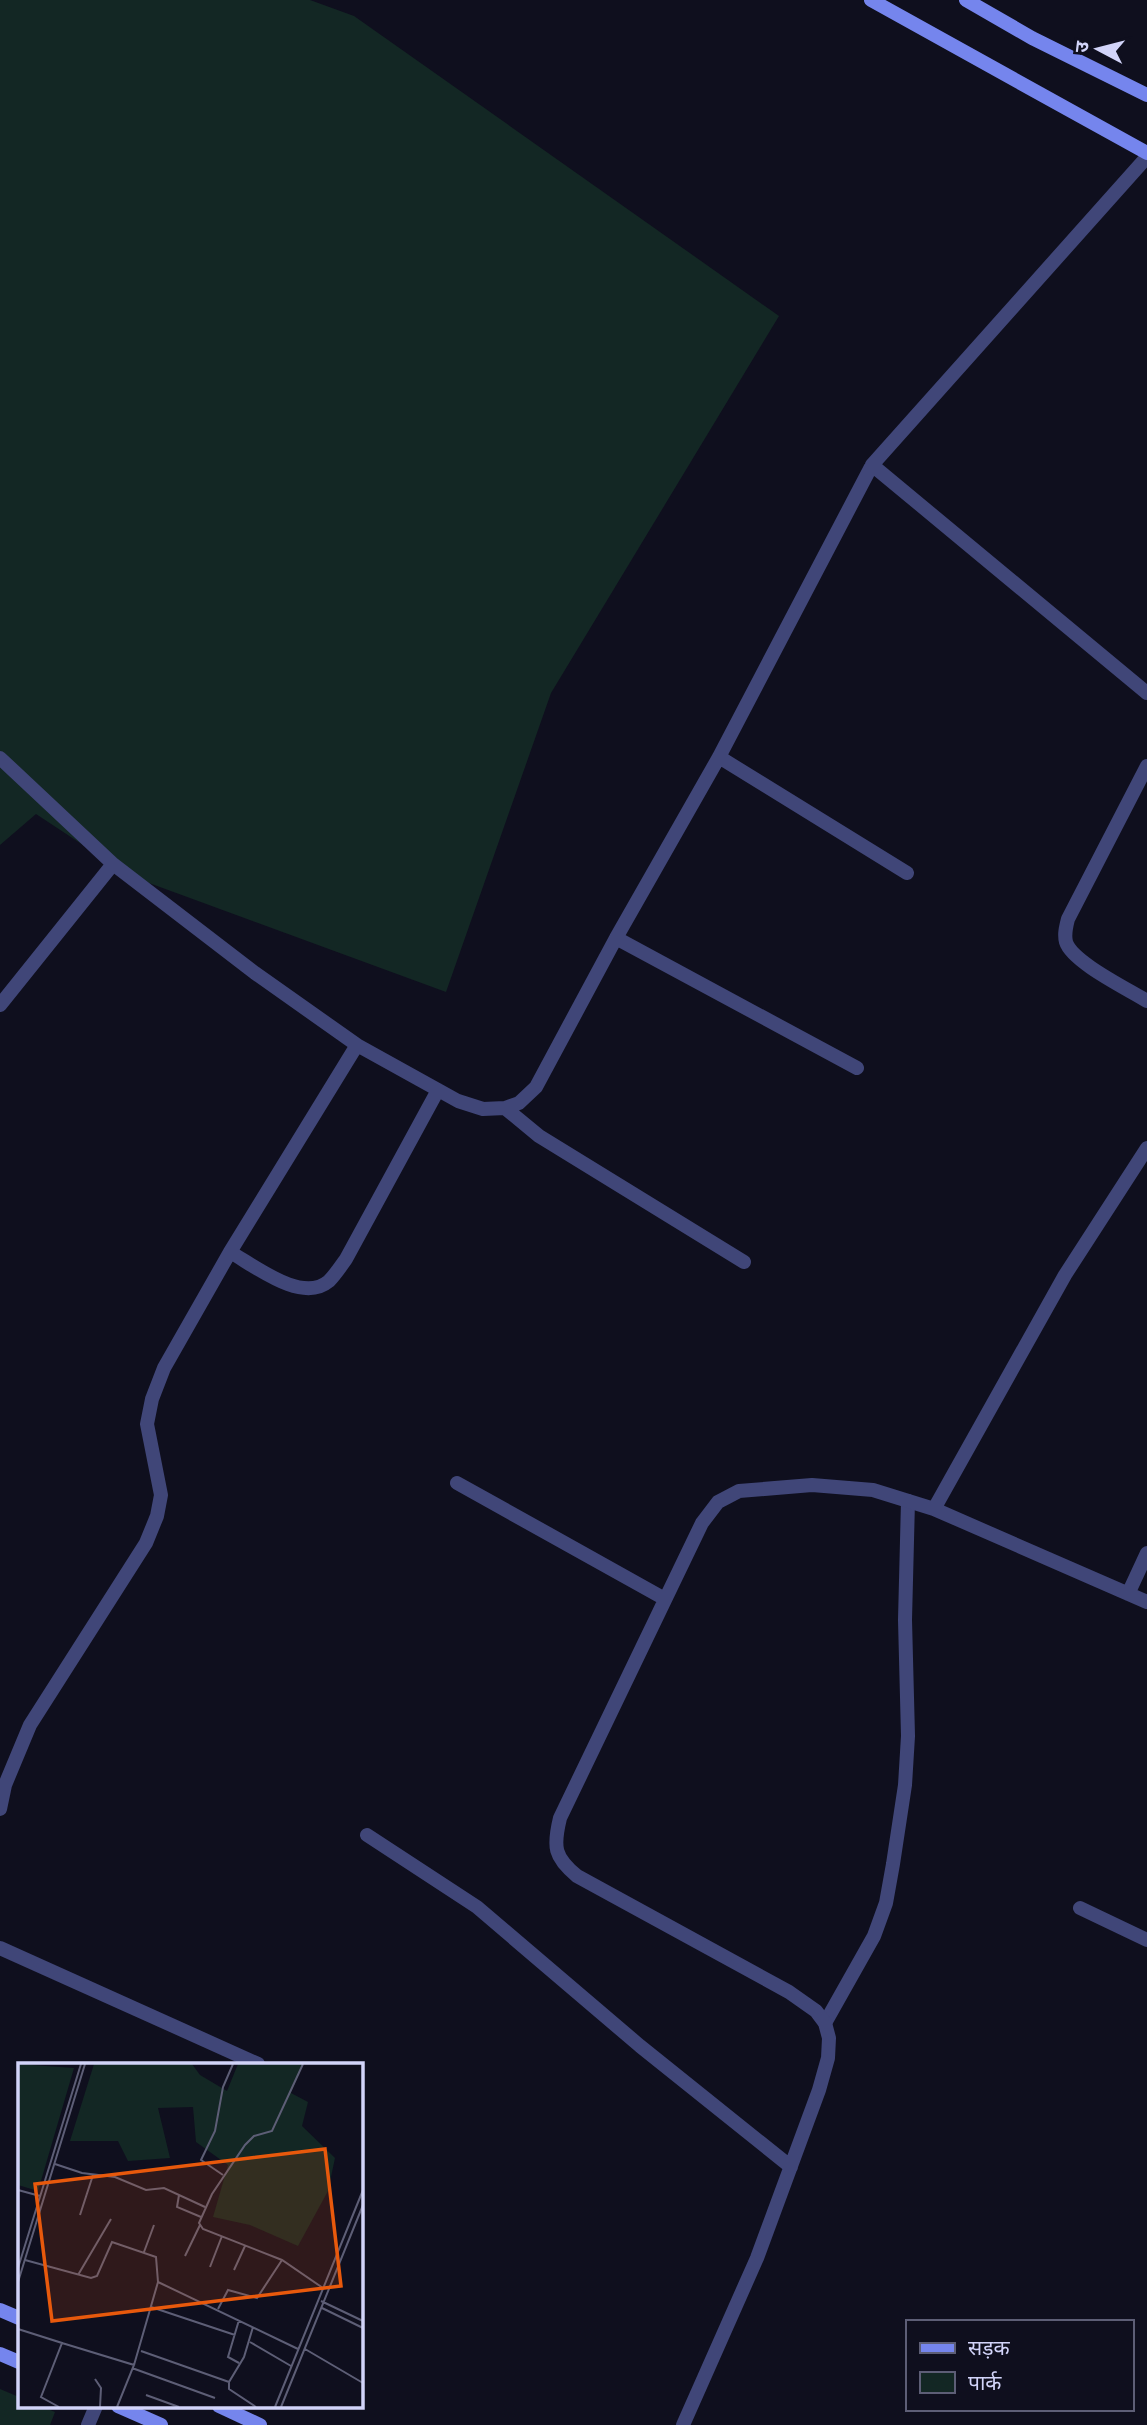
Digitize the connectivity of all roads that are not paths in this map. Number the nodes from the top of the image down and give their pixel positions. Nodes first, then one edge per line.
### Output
1 (871, 0) edge
2 (972, 1) edge
3 (1147, 95) edge
4 (1147, 155) edge
5 (872, 466) junction
6 (1147, 693) edge
7 (719, 757) junction
8 (0, 758) edge
9 (1147, 766) edge
10 (113, 864) junction
11 (907, 873) dead end
12 (616, 938) junction
13 (1147, 1001) edge
14 (0, 1005) edge
15 (357, 1045) junction
16 (857, 1068) dead end
17 (438, 1090) junction
18 (505, 1108) junction
19 (1147, 1148) edge
20 (230, 1252) junction
21 (744, 1262) dead end
22 (457, 1483) dead end
23 (908, 1501) junction
24 (934, 1509) junction
25 (1147, 1553) edge
26 (1128, 1594) junction
27 (665, 1599) junction
28 (1147, 1602) edge
29 (0, 1809) edge
30 (367, 1835) dead end
31 (1080, 1909) dead end
32 (1147, 1940) edge
33 (0, 1948) edge
34 (825, 2023) junction
35 (256, 2063) edge
36 (791, 2167) junction
37 (0, 2310) edge
38 (18, 2318) edge
39 (0, 2354) edge
40 (18, 2362) edge
41 (95, 2408) edge
42 (123, 2408) edge
43 (223, 2408) edge
44 (88, 2425) edge
45 (161, 2425) edge
46 (260, 2425) edge
47 (683, 2425) edge

1 - 4 street
2 - 3 street
4 - 5 street
5 - 6 street
5 - 7 street
7 - 11 street
7 - 12 street
8 - 10 street
9 - 13 street
10 - 14 street
10 - 15 street
12 - 16 street
12 - 18 street
15 - 17 street
15 - 20 street
17 - 18 street
17 - 20 street
18 - 21 street
19 - 24 street
20 - 29 street
22 - 27 street
23 - 24 street
23 - 27 street
23 - 34 street
24 - 26 street
25 - 26 street
26 - 28 street
27 - 34 street
30 - 36 street
31 - 32 street
33 - 35 street
34 - 36 street
36 - 47 street
37 - 38 street
39 - 40 street
41 - 44 street
42 - 45 street
43 - 46 street

